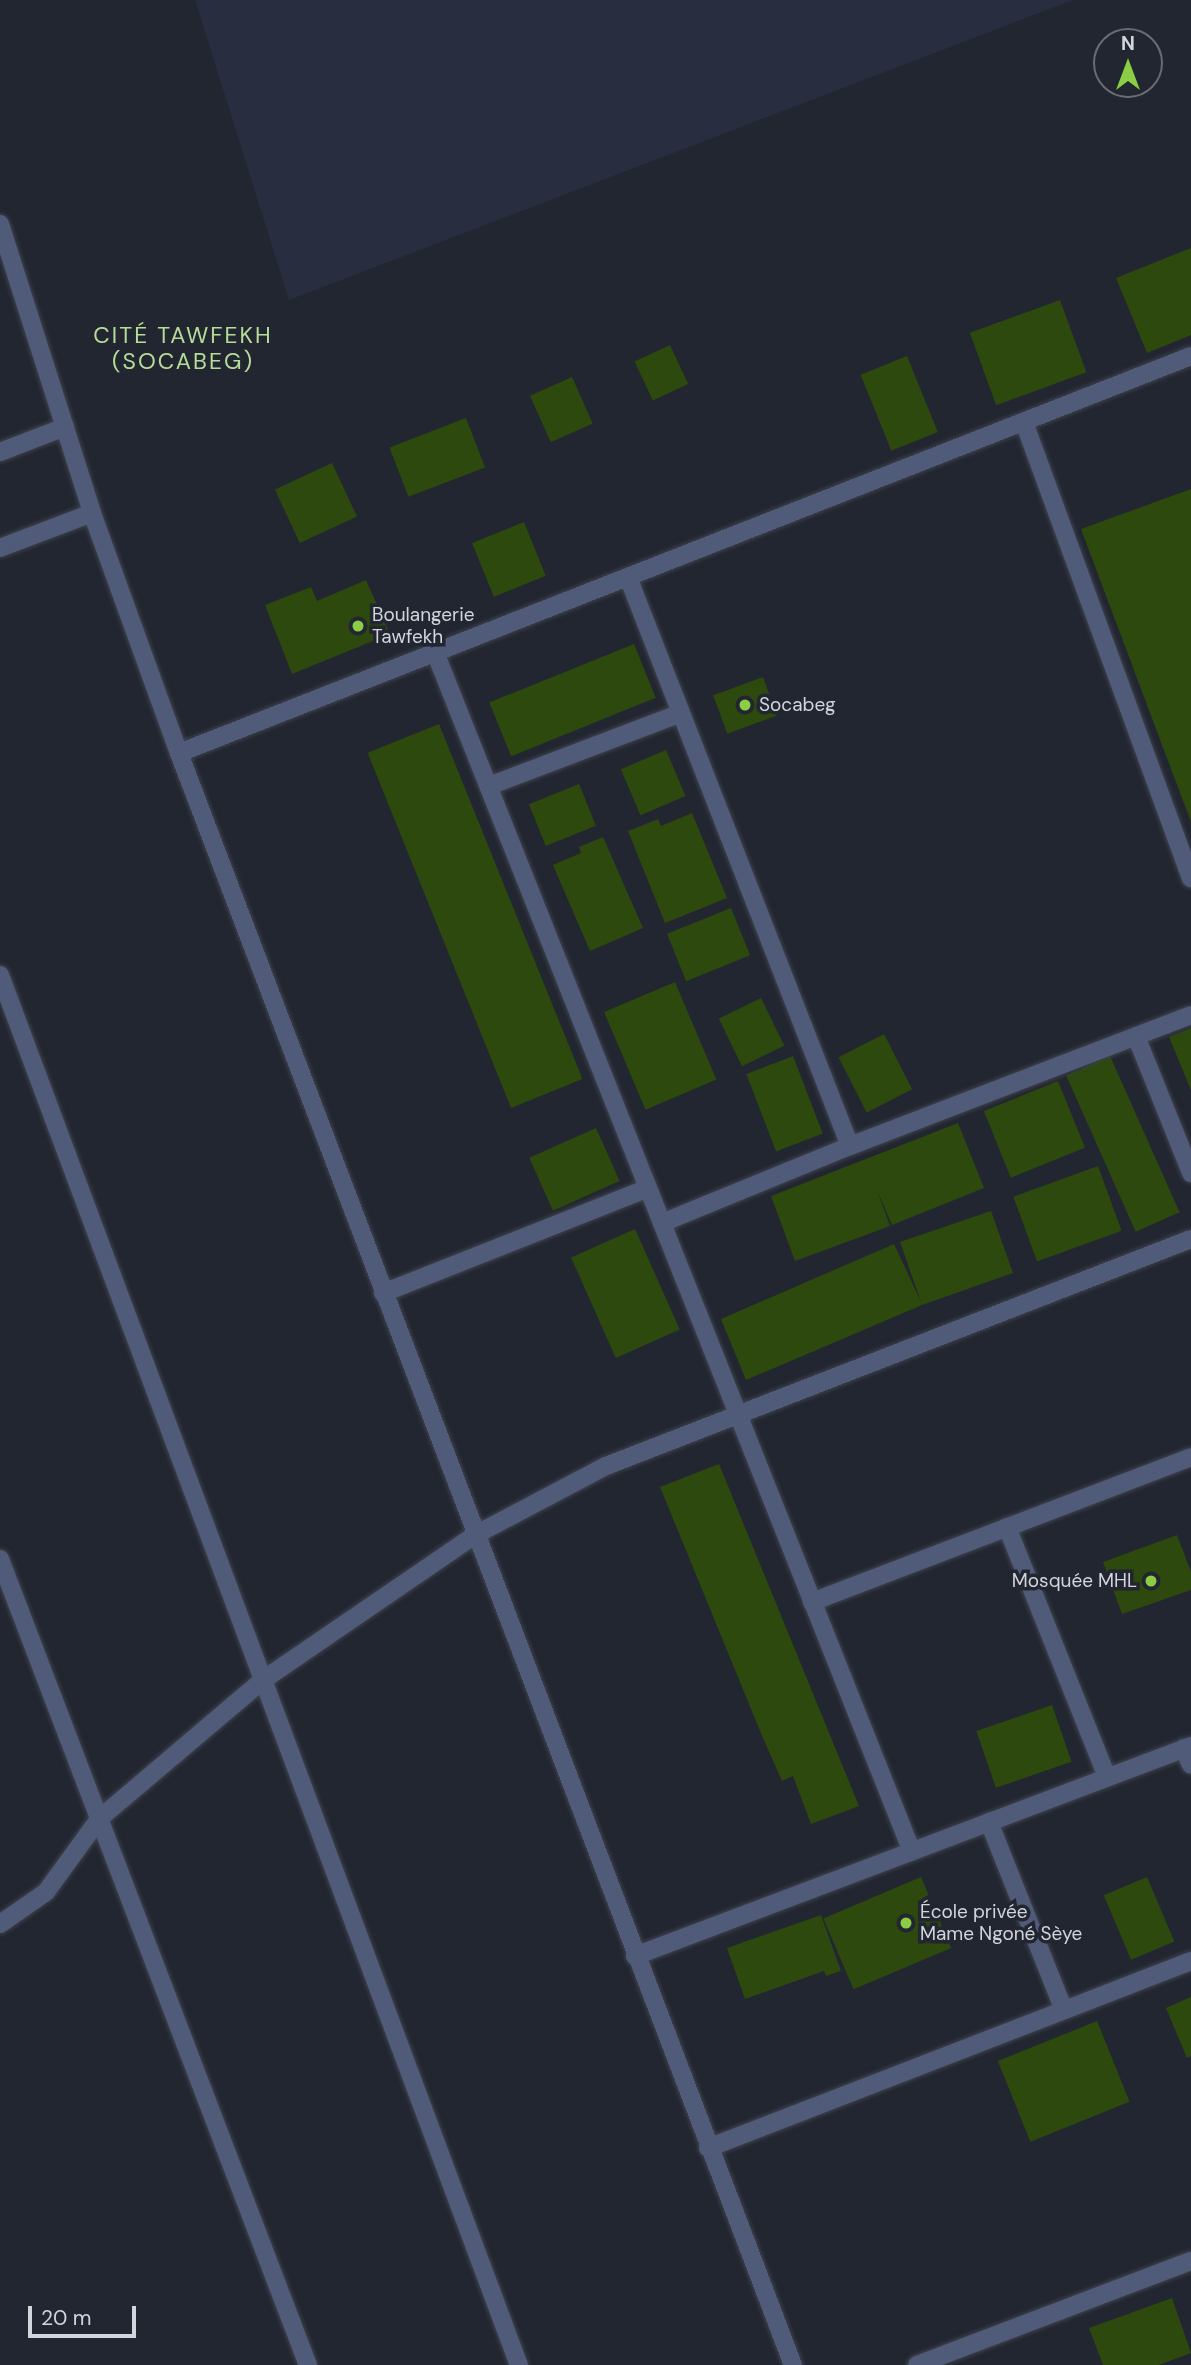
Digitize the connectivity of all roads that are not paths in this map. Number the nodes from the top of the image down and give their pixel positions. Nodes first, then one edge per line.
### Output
1 (0, 223) edge
2 (1191, 356) edge
3 (1024, 422) junction
4 (65, 427) junction
5 (0, 452) edge
6 (92, 513) junction
7 (0, 548) edge
8 (628, 577) junction
9 (435, 652) junction
10 (681, 713) junction
11 (179, 753) junction
12 (489, 786) junction
13 (1191, 878) edge
14 (0, 975) edge
15 (1191, 1015) edge
16 (1136, 1036) junction
17 (850, 1146) junction
18 (1191, 1173) edge
19 (648, 1188) junction
20 (662, 1223) junction
21 (1191, 1239) edge
22 (383, 1293) junction
23 (739, 1416) junction
24 (1191, 1457) edge
25 (1007, 1527) junction
26 (475, 1535) junction
27 (0, 1559) edge
28 (812, 1602) junction
29 (263, 1680) junction
30 (1189, 1753) edge
31 (1107, 1777) junction
32 (100, 1819) junction
33 (989, 1822) junction
34 (912, 1852) junction
35 (0, 1924) edge
36 (635, 1956) junction
37 (1191, 1961) edge
38 (1064, 2010) junction
39 (708, 2148) junction
40 (1191, 2261) edge
41 (308, 2365) edge
42 (519, 2365) edge
43 (793, 2365) edge
44 (917, 2365) edge

1 - 4 street
2 - 3 street
3 - 8 street
3 - 13 street
4 - 5 street
4 - 6 street
6 - 7 street
6 - 11 street
8 - 9 street
8 - 10 street
9 - 11 street
9 - 12 street
10 - 12 street
10 - 17 street
11 - 22 street
12 - 19 street
14 - 29 street
15 - 16 street
16 - 17 street
16 - 18 street
17 - 20 street
19 - 20 street
19 - 22 street
20 - 23 street
21 - 23 street
22 - 26 street
23 - 26 street
23 - 28 street
24 - 25 street
25 - 28 street
25 - 31 street
26 - 29 street
26 - 36 street
27 - 32 street
28 - 34 street
29 - 32 street
29 - 42 street
30 - 31 street
31 - 33 street
32 - 35 street
32 - 41 street
33 - 34 street
33 - 38 street
34 - 36 street
36 - 39 street
37 - 38 street
38 - 39 street
39 - 43 street
40 - 44 street

